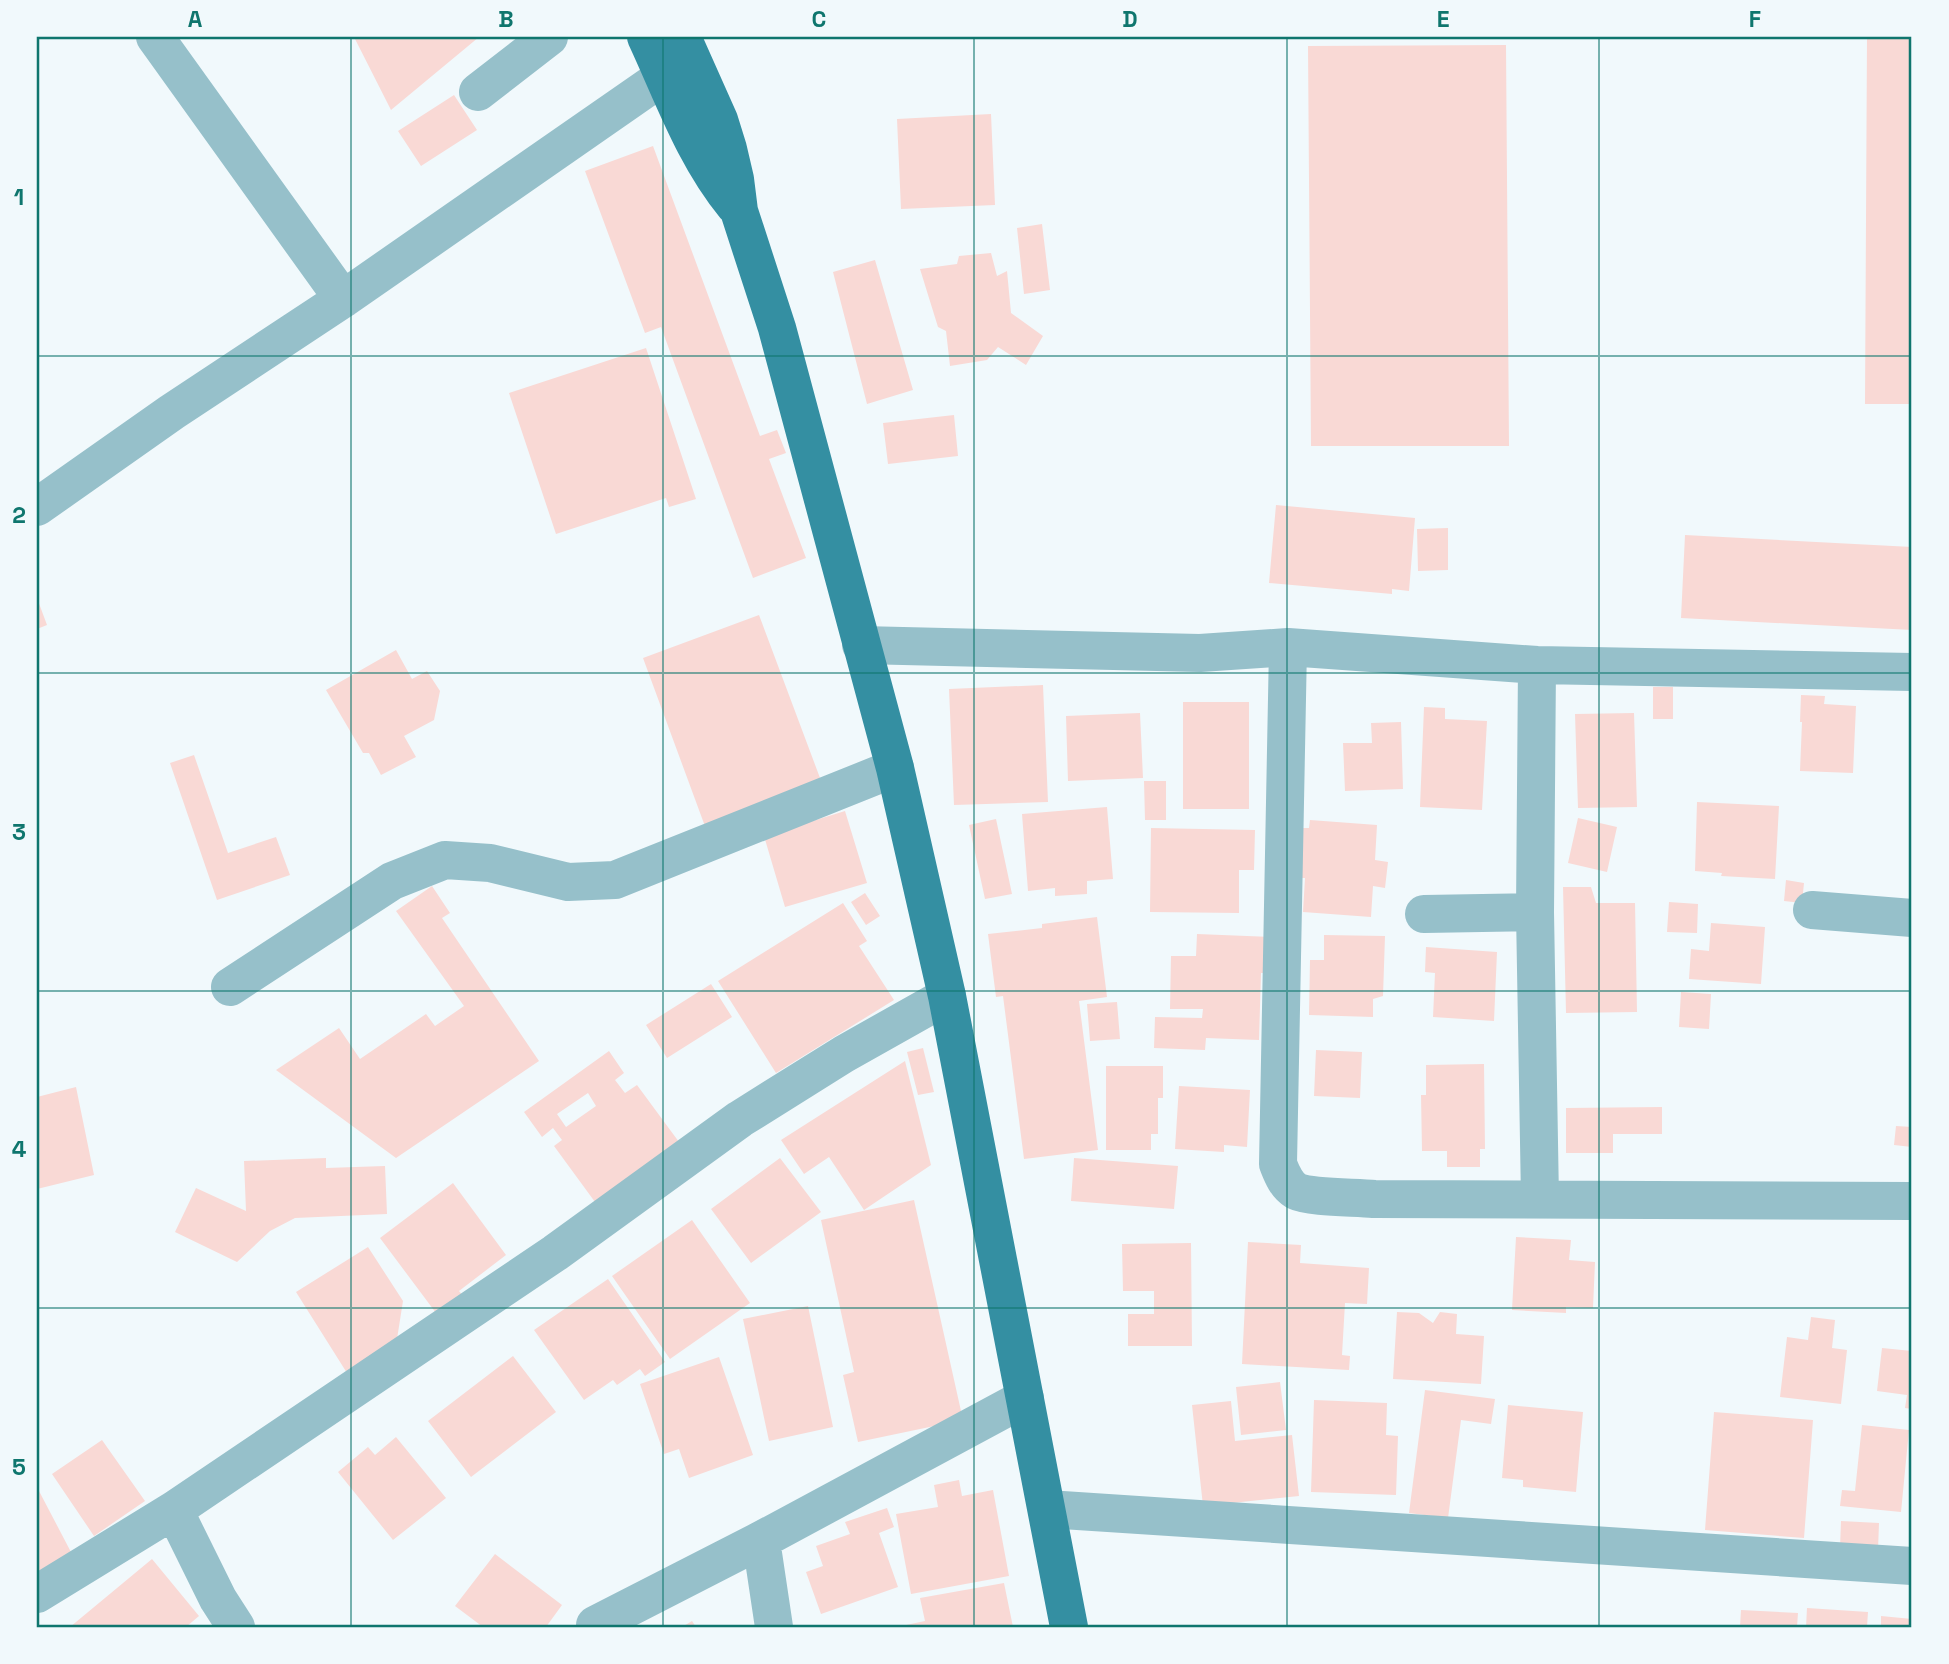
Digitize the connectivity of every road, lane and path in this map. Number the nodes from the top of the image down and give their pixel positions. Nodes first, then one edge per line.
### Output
1 (155, 37) edge
2 (549, 37) edge
3 (646, 37) edge
4 (681, 37) edge
5 (664, 76) junction
6 (478, 92) dead end
7 (738, 211) junction
8 (343, 299) junction
9 (37, 507) edge
10 (860, 645) junction
11 (1287, 647) junction
12 (1537, 665) junction
13 (1912, 672) edge
14 (895, 768) junction
15 (1812, 910) dead end
16 (1535, 912) junction
17 (1424, 914) dead end
18 (1912, 918) edge
19 (230, 987) dead end
20 (947, 996) junction
21 (1540, 1199) junction
22 (1912, 1201) edge
23 (1025, 1398) junction
24 (1047, 1509) junction
25 (174, 1510) junction
26 (761, 1540) junction
27 (1912, 1566) edge
28 (37, 1594) edge
29 (595, 1625) dead end
30 (236, 1627) edge
31 (774, 1627) edge
32 (1069, 1627) edge

1 - 8 street
2 - 6 street
3 - 5 main road
4 - 7 main road
5 - 7 main road
5 - 8 street
7 - 10 main road
8 - 9 street
10 - 11 street
10 - 14 main road
11 - 12 street
11 - 21 street
12 - 13 street
12 - 16 street
14 - 19 street
14 - 20 main road
15 - 18 street
16 - 17 street
16 - 21 street
20 - 23 main road
20 - 25 street
21 - 22 street
23 - 24 main road
23 - 26 street
24 - 27 street
24 - 32 main road
25 - 28 street
25 - 30 street
26 - 29 street
26 - 31 street

